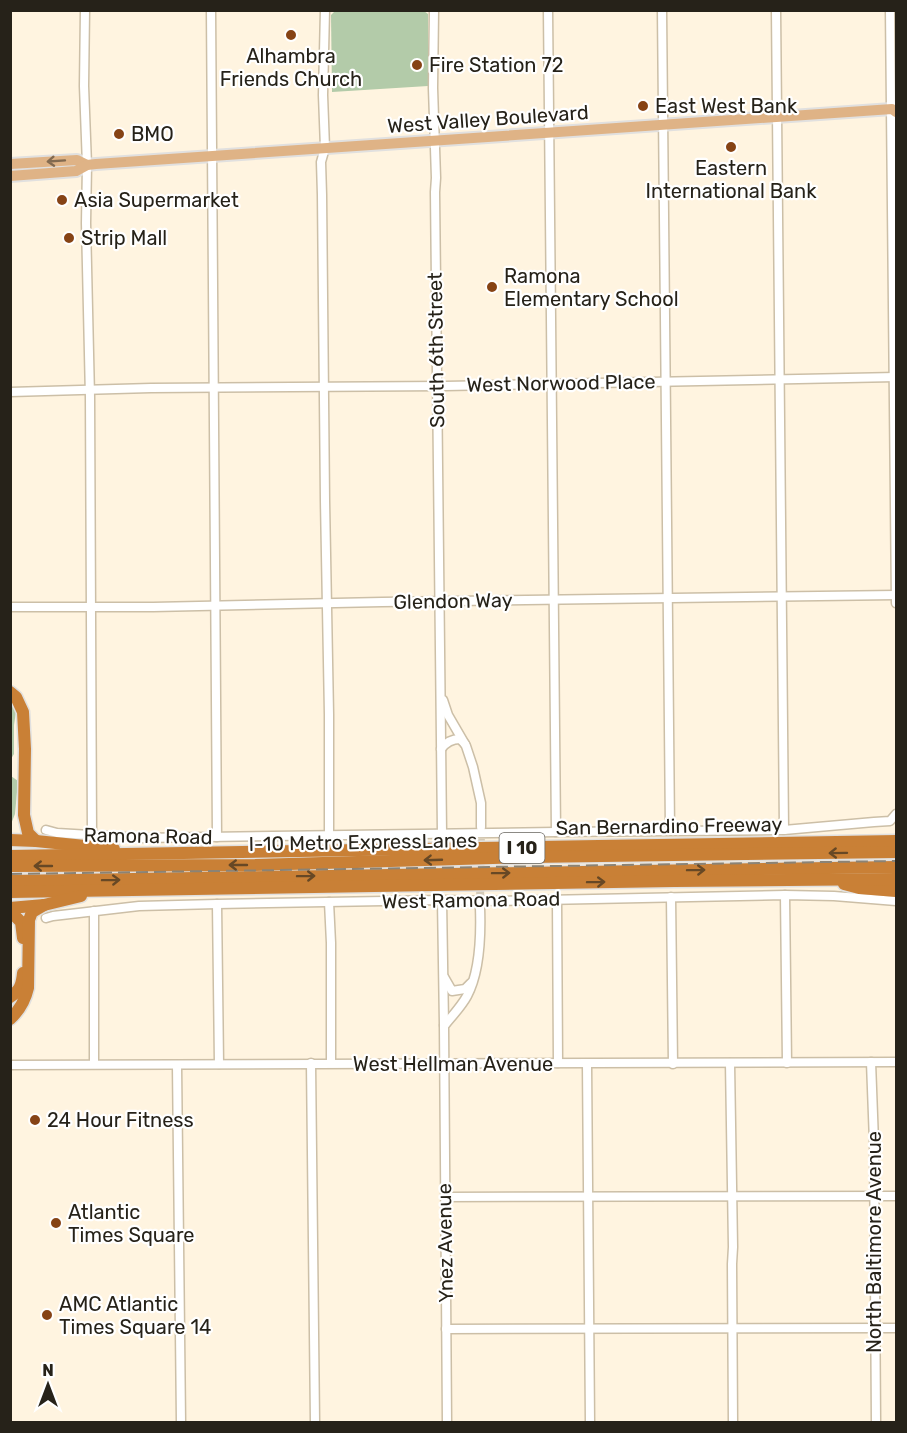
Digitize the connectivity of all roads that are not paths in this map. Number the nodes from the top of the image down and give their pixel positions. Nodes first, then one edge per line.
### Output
1 (86, 10) edge
2 (211, 10) edge
3 (325, 10) edge
4 (434, 10) edge
5 (548, 10) edge
6 (662, 10) edge
7 (776, 10) edge
8 (890, 10) edge
9 (895, 109) edge
10 (777, 116) junction
11 (664, 125) junction
12 (548, 133) junction
13 (434, 141) junction
14 (325, 148) junction
15 (212, 156) junction
16 (10, 164) edge
17 (87, 165) junction
18 (10, 176) edge
19 (895, 377) edge
20 (780, 379) junction
21 (666, 381) junction
22 (551, 383) junction
23 (323, 386) junction
24 (436, 386) junction
25 (214, 388) junction
26 (90, 390) junction
27 (10, 392) edge
28 (896, 595) edge
29 (782, 597) junction
30 (668, 599) junction
31 (554, 600) junction
32 (439, 601) junction
33 (326, 603) junction
34 (897, 603) edge
35 (216, 605) junction
36 (91, 606) junction
37 (10, 607) edge
38 (440, 690) junction
39 (10, 692) edge
40 (10, 706) edge
41 (466, 746) junction
42 (441, 749) junction
43 (896, 815) edge
44 (481, 827) tunnel mouth
45 (46, 830) dead end
46 (670, 830) junction
47 (784, 830) junction
48 (556, 832) junction
49 (442, 833) junction
50 (10, 834) edge
51 (92, 836) junction
52 (329, 836) junction
53 (217, 837) junction
54 (10, 840) edge
55 (36, 841) junction
56 (896, 844) edge
57 (151, 854) junction
58 (10, 856) edge
59 (10, 866) edge
60 (897, 867) edge
61 (897, 879) edge
62 (825, 880) junction
63 (10, 881) edge
64 (96, 891) junction
65 (897, 891) edge
66 (10, 892) edge
67 (785, 895) junction
68 (671, 897) junction
69 (442, 900) junction
70 (557, 900) junction
71 (897, 901) edge
72 (329, 902) junction
73 (217, 904) junction
74 (44, 905) junction
75 (480, 907) tunnel mouth
76 (10, 910) edge
77 (94, 911) junction
78 (46, 918) dead end
79 (443, 975) junction
80 (472, 983) junction
81 (10, 997) edge
82 (10, 1019) edge
83 (444, 1026) junction
84 (871, 1062) junction
85 (897, 1062) edge
86 (311, 1063) junction
87 (558, 1063) junction
88 (730, 1063) junction
89 (787, 1063) junction
90 (94, 1064) junction
91 (219, 1064) junction
92 (331, 1064) junction
93 (444, 1064) junction
94 (587, 1064) junction
95 (673, 1064) junction
96 (10, 1065) edge
97 (177, 1065) junction
98 (732, 1195) junction
99 (588, 1196) junction
100 (874, 1196) junction
101 (897, 1196) edge
102 (445, 1197) junction
103 (732, 1328) junction
104 (874, 1328) junction
105 (897, 1328) edge
106 (446, 1329) junction
107 (589, 1329) junction
108 (181, 1422) edge
109 (315, 1422) edge
110 (447, 1422) edge
111 (590, 1422) edge
112 (733, 1422) edge
113 (876, 1422) edge

1 - 17 street
2 - 15 street
3 - 14 street
4 - 13 street, South 6th Street
5 - 12 street
6 - 11 street
7 - 10 street
8 - 9 street
9 - 10 main road, West Valley Boulevard
9 - 19 street
10 - 11 main road, West Valley Boulevard
10 - 20 street
11 - 12 main road, West Valley Boulevard
11 - 21 street
12 - 13 main road, West Valley Boulevard
12 - 22 street
13 - 14 main road, West Valley Boulevard
13 - 24 street, South 6th Street
14 - 15 main road, West Valley Boulevard
14 - 23 street
15 - 17 main road, West Valley Boulevard
15 - 25 street
17 -> 16 main road, West Valley Boulevard
17 - 18 main road, West Valley Boulevard
17 - 26 street
19 - 20 street, West Norwood Place
19 - 28 street
20 - 21 street, West Norwood Place
20 - 29 street
21 - 22 street, West Norwood Place
21 - 30 street
22 - 24 street, West Norwood Place
22 - 31 street
23 - 24 street, West Norwood Place
23 - 25 street, West Norwood Place
23 - 33 street
24 - 32 street, South 6th Street
25 - 26 street, West Norwood Place
25 - 35 street
26 - 27 street, West Norwood Place
26 - 36 street
28 - 29 street, Glendon Way
28 - 34 street
29 - 30 street, Glendon Way
29 - 47 street
30 - 31 street, Glendon Way
30 - 46 street
31 - 32 street, Glendon Way
31 - 48 street
32 - 33 street, Glendon Way
32 - 38 street, South 6th Street
33 - 35 street, Glendon Way
33 - 52 street
35 - 36 street, Glendon Way
35 - 53 street
36 - 37 street, Glendon Way
36 - 51 street
38 - 41 street, South 6th Street
38 - 42 street, South 6th Street
39 - 55 highway
40 - 50 highway
41 - 42 street
41 - 44 street, South 6th Street
42 - 49 street, South 6th Street
43 - 47 street, Ramona Road
45 - 51 street, Ramona Road
46 - 47 street, Ramona Road
46 - 48 street, Ramona Road
48 - 49 street, Ramona Road
49 - 52 street, Ramona Road
51 - 53 street, Ramona Road
52 - 53 street, Ramona Road
54 - 55 highway
55 - 57 highway
56 - 57 highway, San Bernardino Freeway / I 10
56 -> 59 highway, I-10 Metro ExpressLanes
57 - 58 highway, San Bernardino Freeway / I 10
63 -> 60 highway, I-10 Metro ExpressLanes
61 - 62 highway, I 10
64 -> 62 highway, I 10
62 - 65 highway
64 - 66 highway, I 10
64 - 74 highway
67 - 68 street, West Ramona Road
67 - 71 street, West Ramona Road
67 - 89 street
68 - 70 street, West Ramona Road
68 - 95 street
69 - 70 street, West Ramona Road
69 - 72 street, West Ramona Road
69 - 79 street
70 - 87 street
72 - 73 street, West Ramona Road
72 - 92 street
73 - 77 street, West Ramona Road
73 - 91 street
74 - 76 highway
74 - 82 highway
75 - 80 street
76 - 81 highway
77 - 78 street, West Ramona Road
77 - 90 street
79 - 80 street
79 - 83 street
80 - 83 street
83 - 93 street
84 - 85 street, West Hellman Avenue
84 - 89 street, West Hellman Avenue
84 - 100 street, North Baltimore Avenue
86 - 91 street, West Hellman Avenue
86 - 92 street, West Hellman Avenue
86 - 109 street
87 - 93 street, West Hellman Avenue
87 - 94 street, West Hellman Avenue
88 - 89 street, West Hellman Avenue
88 - 95 street, West Hellman Avenue
88 - 98 street
90 - 96 street, West Hellman Avenue
90 - 97 street, West Hellman Avenue
91 - 97 street, West Hellman Avenue
92 - 93 street, West Hellman Avenue
93 - 102 street, Ynez Avenue
94 - 95 street, West Hellman Avenue
94 - 99 street
97 - 108 street
98 - 99 street
98 - 100 street
98 - 103 street
99 - 102 street
99 - 107 street
100 - 101 street
100 - 104 street, North Baltimore Avenue
102 - 106 street, Ynez Avenue
103 - 104 street
103 - 107 street
103 - 112 street
104 - 105 street
104 - 113 street, North Baltimore Avenue
106 - 107 street
106 - 110 street, Ynez Avenue
107 - 111 street

